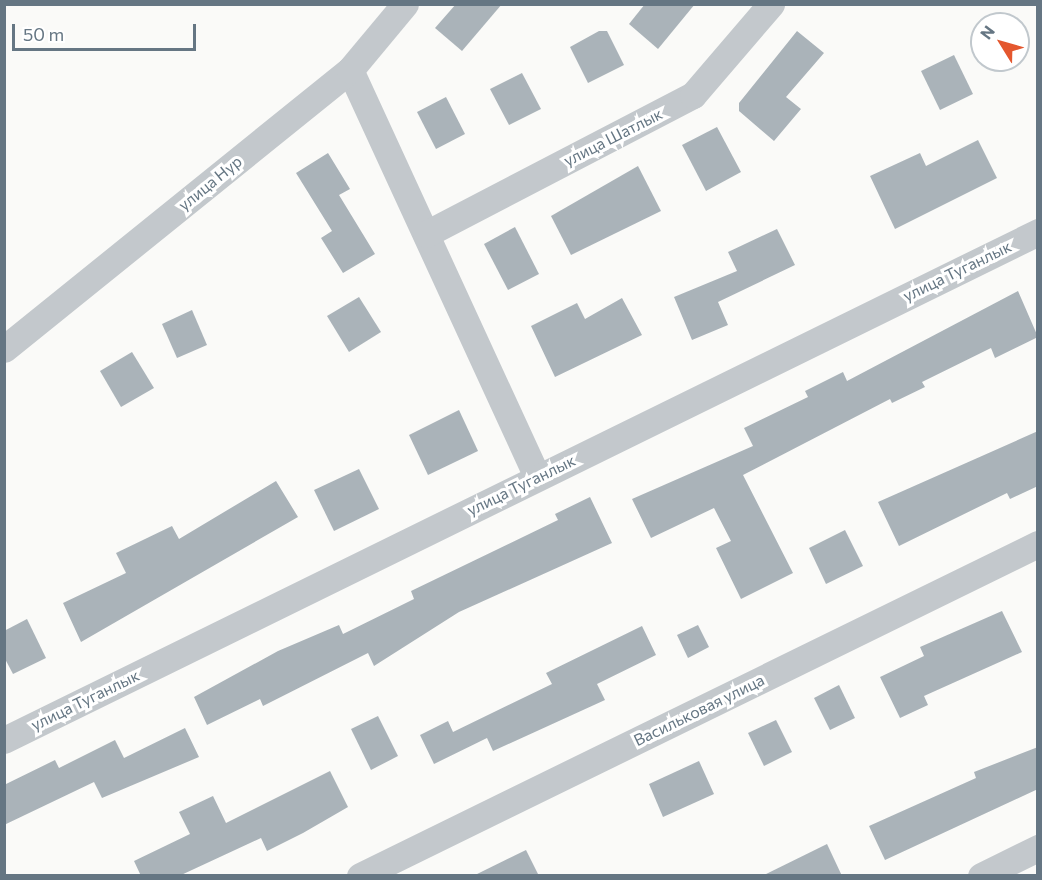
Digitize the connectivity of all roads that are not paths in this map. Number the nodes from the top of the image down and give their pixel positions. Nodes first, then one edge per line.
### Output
1 (405, 4) edge
2 (771, 4) edge
3 (350, 70) junction
4 (1038, 232) edge
5 (426, 234) junction
6 (4, 349) edge
7 (537, 477) junction
8 (1038, 543) edge
9 (4, 740) edge
10 (1038, 848) edge
11 (360, 876) edge
12 (981, 876) edge

1 - 3 street, улица Нур
2 - 5 street, улица Шатлык
3 - 5 street
3 - 6 street, улица Нур
4 - 7 street, улица Туганлык
5 - 7 street
7 - 9 street, улица Туганлык
8 - 11 street, Васильковая улица
10 - 12 street

